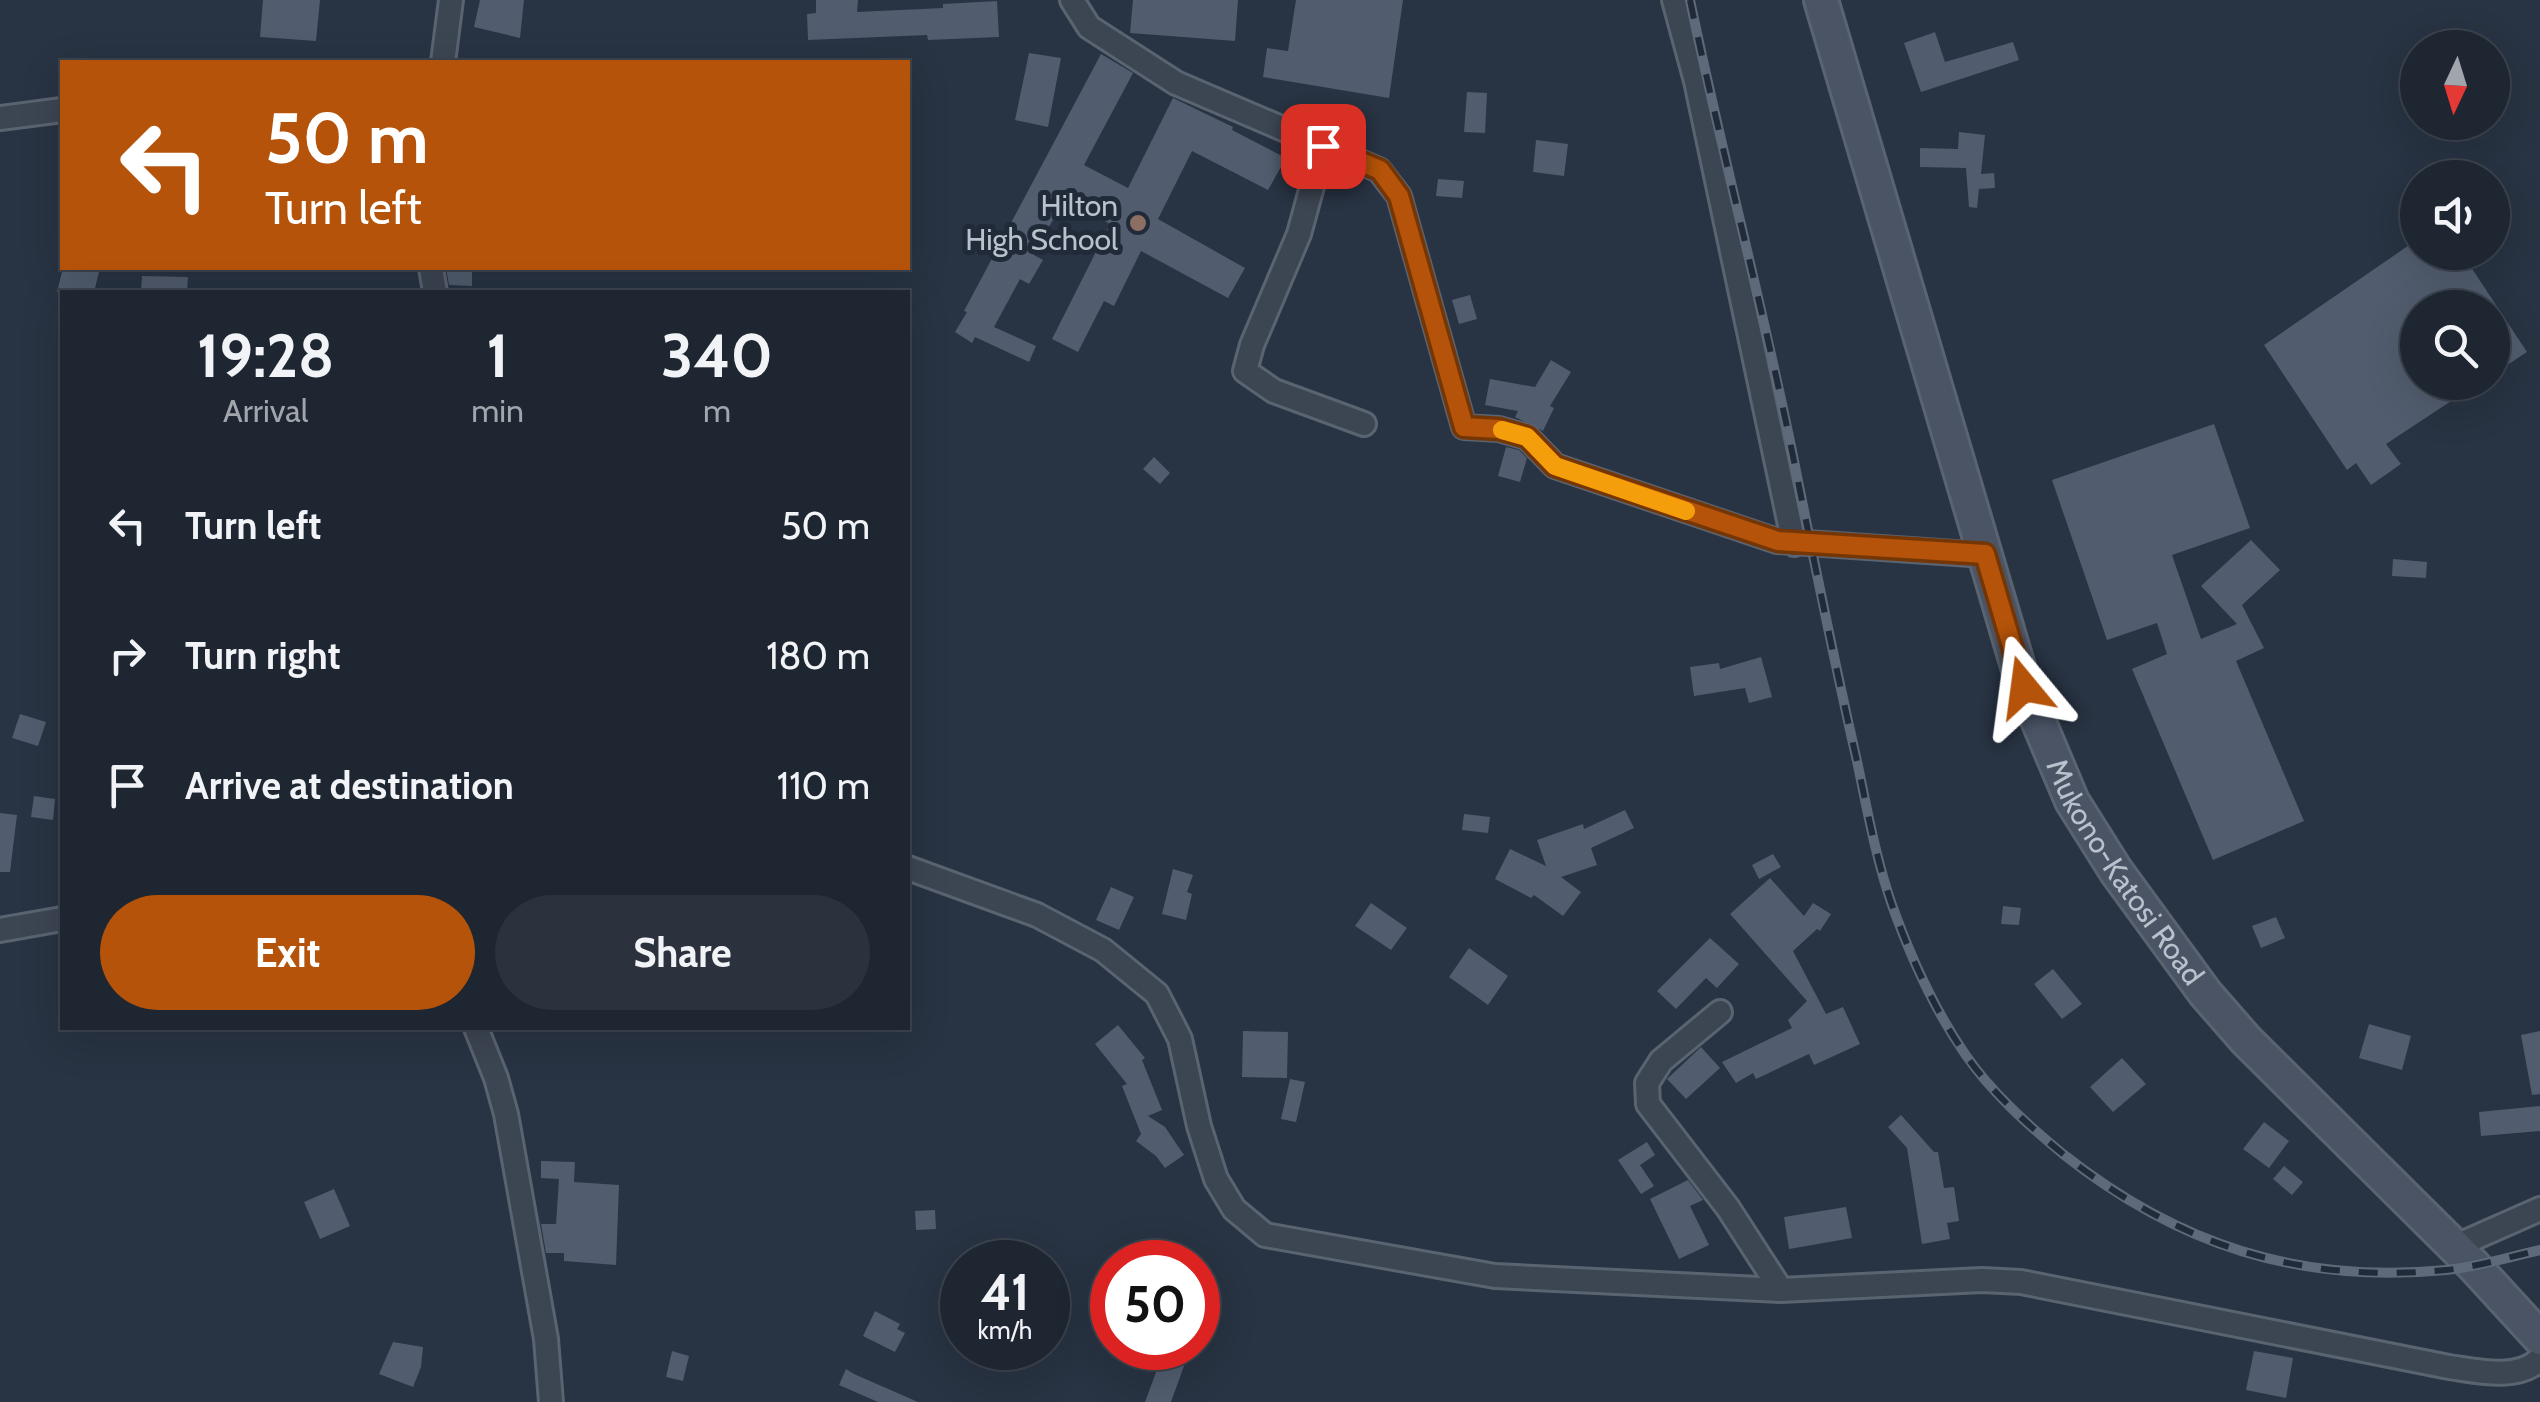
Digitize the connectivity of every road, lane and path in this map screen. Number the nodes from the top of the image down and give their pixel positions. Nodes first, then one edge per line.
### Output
1 (450, 0) edge
2 (1072, 0) edge
3 (1674, 0) edge
4 (1821, 0) edge
5 (443, 60) edge
6 (60, 110) edge
7 (0, 118) edge
8 (1323, 146) junction
9 (1364, 424) dead end
10 (1794, 544) junction
11 (1985, 554) junction
12 (910, 869) edge
13 (60, 920) edge
14 (0, 930) edge
15 (1720, 1012) dead end
16 (477, 1030) edge
17 (2540, 1210) edge
18 (2454, 1247) junction
19 (1781, 1290) junction
20 (2540, 1338) edge
21 (2540, 1359) edge
22 (551, 1402) edge

1 - 5 street
2 - 8 street
3 - 10 street
4 - 11 main road, Mukono-Katosi Road
6 - 7 street
8 - 9 street
8 - 10 street
10 - 11 street
11 - 18 main road, Mukono-Katosi Road
12 - 19 street
13 - 14 street
15 - 19 street
16 - 22 street
17 - 18 street
18 - 20 main road, Mukono-Katosi Road
19 - 21 street

